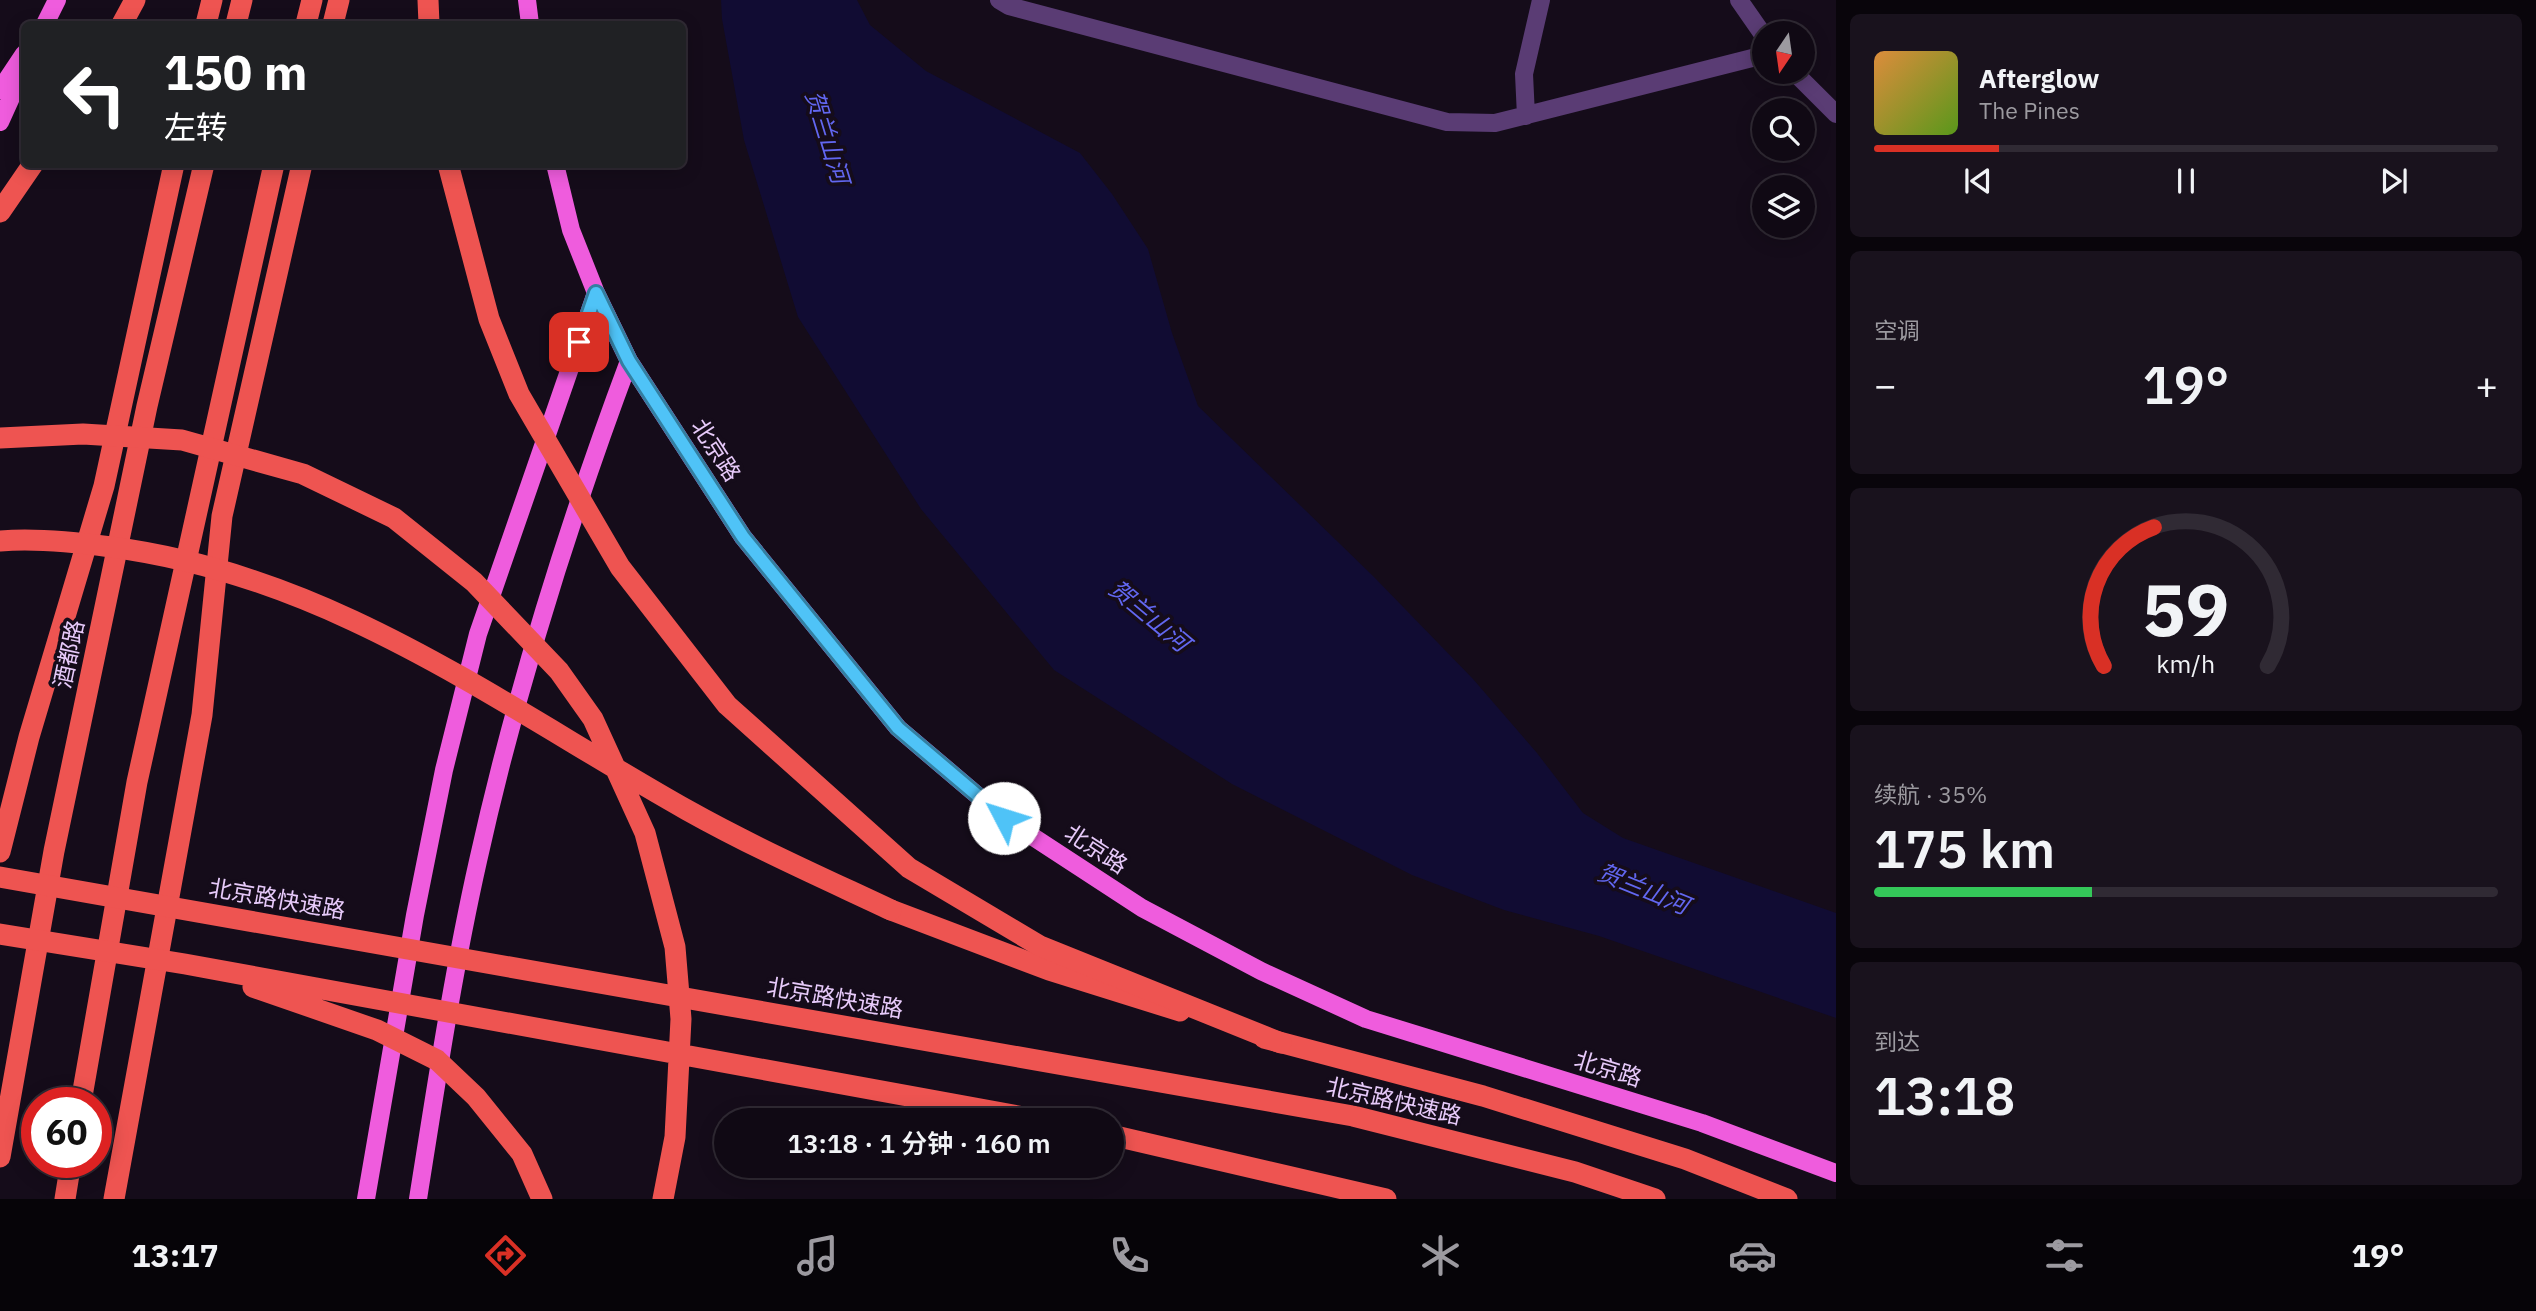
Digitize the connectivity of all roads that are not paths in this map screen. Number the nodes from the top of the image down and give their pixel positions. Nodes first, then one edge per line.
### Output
1 (57, 0) edge
2 (135, 0) edge
3 (212, 0) edge
4 (242, 0) edge
5 (312, 0) edge
6 (339, 0) edge
7 (428, 0) edge
8 (527, 0) edge
9 (999, 0) edge
10 (1541, 0) edge
11 (1739, 0) edge
12 (46, 21) edge
13 (124, 21) edge
14 (207, 21) edge
15 (237, 21) edge
16 (307, 21) edge
17 (334, 21) edge
18 (429, 21) edge
19 (530, 21) edge
20 (1754, 21) edge
21 (21, 58) edge
22 (1752, 58) edge
23 (21, 76) edge
24 (1806, 84) edge
25 (0, 90) edge
26 (1836, 114) edge
27 (1526, 116) junction
28 (0, 122) edge
29 (30, 168) edge
30 (173, 168) edge
31 (203, 168) edge
32 (273, 168) edge
33 (301, 168) edge
34 (449, 168) edge
35 (556, 168) edge
36 (0, 212) edge
37 (596, 293) junction
38 (629, 361) junction
39 (0, 438) edge
40 (0, 541) edge
41 (0, 852) edge
42 (0, 877) edge
43 (3, 935) edge
44 (185, 964) junction
45 (1281, 1043) junction
46 (84, 1087) edge
47 (974, 1108) edge
48 (1124, 1138) edge
49 (0, 1157) edge
50 (1836, 1173) edge
51 (68, 1178) edge
52 (65, 1199) edge
53 (114, 1199) edge
54 (366, 1199) edge
55 (418, 1199) edge
56 (542, 1199) edge
57 (663, 1199) edge
58 (1386, 1199) edge
59 (1654, 1199) edge
60 (1787, 1199) edge

1 - 12 main road
2 - 13 highway
3 - 14 highway
4 - 15 highway
5 - 16 highway
6 - 17 highway
7 - 18 highway
8 - 19 main road
9 - 27 lane
10 - 27 lane
11 - 20 lane
21 - 25 main road
22 - 27 lane
23 - 28 main road
24 - 26 lane
29 - 36 highway
30 - 41 highway
31 - 49 highway, 酒都路
32 - 46 highway
33 - 53 highway
34 - 45 highway, bridge
35 - 37 main road, 北京路
37 - 38 main road, 北京路
37 - 54 main road
38 - 50 main road, 北京路
38 - 55 main road
39 - 57 highway, bridge
40 - 45 highway, bridge
42 - 59 highway, 北京路快速路, bridge
43 - 44 highway, bridge
44 - 47 highway, bridge
44 - 56 highway, bridge
45 - 60 highway
48 - 58 highway
51 - 52 highway

